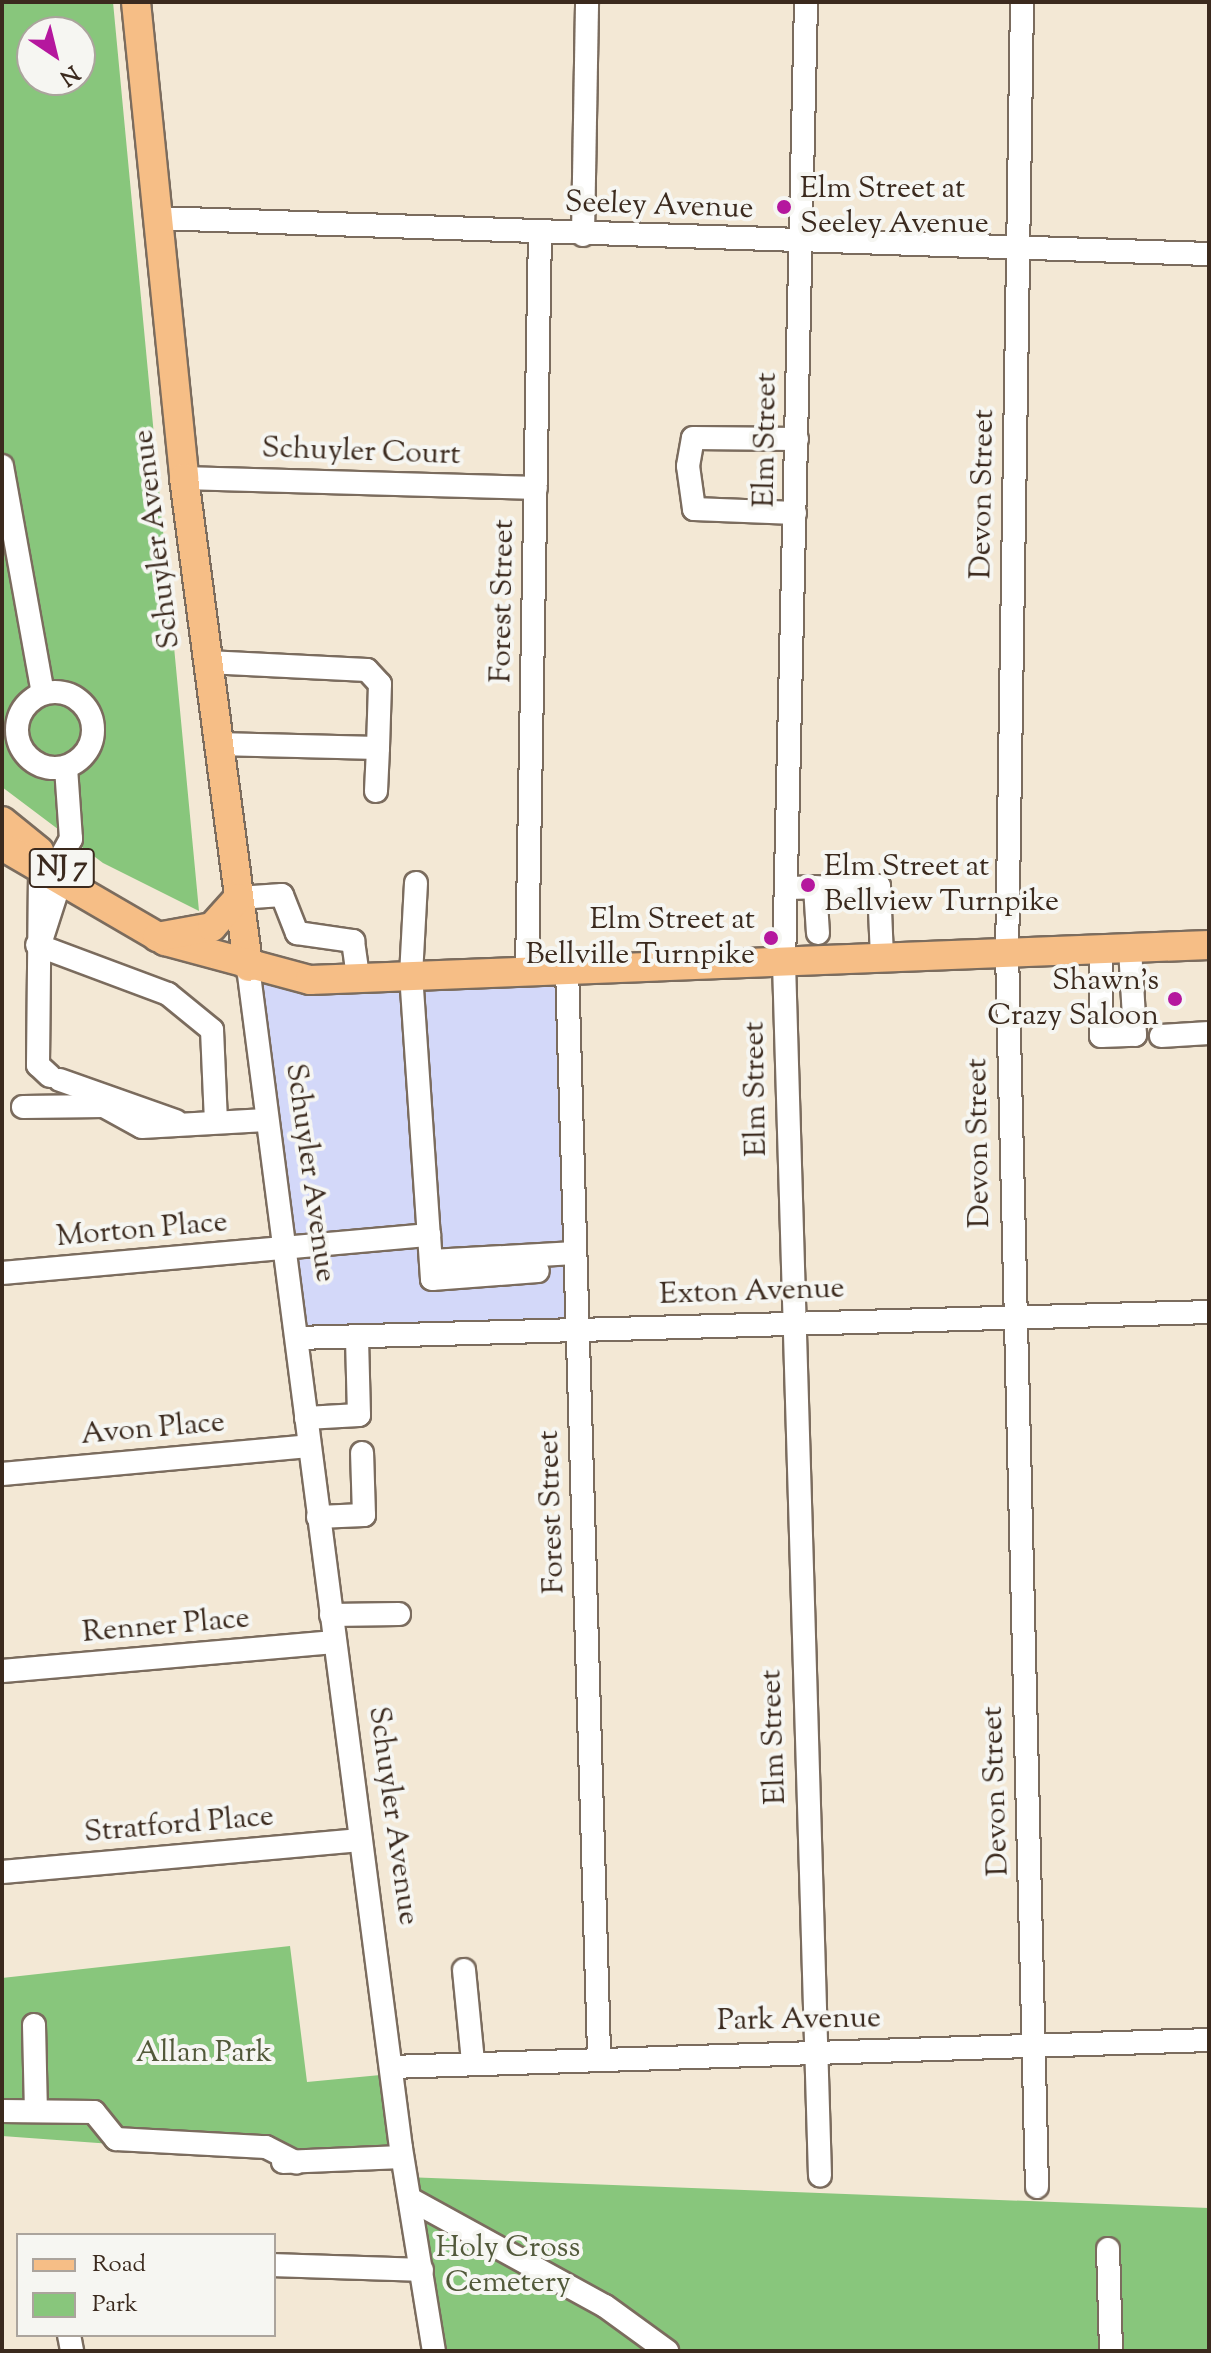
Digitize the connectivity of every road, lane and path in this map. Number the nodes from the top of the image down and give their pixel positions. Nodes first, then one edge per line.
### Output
1 (136, 2) edge
2 (587, 2) edge
3 (806, 2) edge
4 (1022, 2) edge
5 (156, 218) junction
6 (540, 233) junction
7 (583, 235) junction
8 (801, 242) junction
9 (1017, 248) junction
10 (1209, 254) edge
11 (797, 439) junction
12 (2, 466) edge
13 (184, 478) junction
14 (536, 488) junction
15 (795, 513) junction
16 (207, 662) junction
17 (43, 693) junction
18 (217, 744) junction
19 (378, 748) junction
20 (66, 767) junction
21 (376, 791) dead end
22 (2, 821) edge
23 (2, 846) edge
24 (52, 874) junction
25 (416, 883) dead end
26 (815, 887) junction
27 (786, 888) junction
28 (238, 898) junction
29 (818, 933) dead end
30 (157, 937) junction
31 (37, 945) junction
32 (1209, 945) edge
33 (1130, 948) junction
34 (1101, 949) junction
35 (1007, 952) junction
36 (882, 958) junction
37 (784, 963) junction
38 (248, 967) junction
39 (567, 968) junction
40 (527, 969) junction
41 (411, 974) junction
42 (358, 978) junction
43 (1209, 1033) edge
44 (1161, 1036) dead end
45 (23, 1107) dead end
46 (266, 1120) junction
47 (216, 1122) junction
48 (185, 1124) junction
49 (429, 1235) junction
50 (287, 1248) junction
51 (575, 1253) junction
52 (431, 1261) junction
53 (538, 1271) dead end
54 (2, 1273) edge
55 (1209, 1312) edge
56 (1014, 1317) junction
57 (792, 1321) junction
58 (578, 1329) junction
59 (357, 1336) junction
60 (297, 1338) junction
61 (306, 1418) junction
62 (309, 1446) junction
63 (362, 1453) dead end
64 (2, 1474) edge
65 (318, 1517) junction
66 (399, 1614) dead end
67 (331, 1615) junction
68 (335, 1642) junction
69 (2, 1671) edge
70 (361, 1840) junction
71 (2, 1872) edge
72 (464, 1970) dead end
73 (34, 2025) dead end
74 (1209, 2040) edge
75 (1034, 2043) junction
76 (814, 2052) junction
77 (599, 2055) junction
78 (473, 2062) junction
79 (391, 2067) junction
80 (2, 2111) edge
81 (36, 2111) junction
82 (402, 2157) junction
83 (820, 2175) dead end
84 (1037, 2187) dead end
85 (410, 2199) junction
86 (1108, 2249) dead end
87 (276, 2265) edge
88 (422, 2270) junction
89 (434, 2351) edge
90 (667, 2351) edge
91 (1111, 2351) edge

1 - 5 main road, Schuyler Avenue
2 - 7 street
3 - 8 street, Elm Street
4 - 9 street, Devon Street
5 - 6 street, Seeley Avenue
5 - 13 main road, Schuyler Avenue
6 - 7 street, Seeley Avenue
6 - 14 street, Forest Street
7 - 8 street, Seeley Avenue
8 - 9 street, Seeley Avenue
8 - 11 street, Elm Street
9 - 10 street, Seeley Avenue
9 - 35 street, Devon Street
11 - 15 street, Elm Street
11 - 15 street
12 - 17 street
13 - 14 street, Schuyler Court
13 - 16 main road, Schuyler Avenue
14 - 40 street, Forest Street
15 - 27 street, Elm Street
16 - 18 main road, Schuyler Avenue
16 - 19 street
17 - 20 street
17 - 20 street
18 - 19 street
18 - 28 main road, Schuyler Avenue
19 - 21 street
20 - 24 street
22 - 24 main road, NJ 7
23 - 24 main road, NJ 7
24 - 30 main road, NJ 7
24 - 31 street
25 - 41 street
26 - 27 street
26 - 29 street
26 - 36 street
27 - 37 street, Elm Street
28 - 30 main road
28 - 38 main road, Schuyler Avenue
28 - 42 street
30 - 38 main road, NJ 7
31 - 47 street
31 - 48 street
32 - 33 main road, NJ 7
33 - 34 main road, NJ 7
33 - 34 street
34 - 35 main road, NJ 7
35 - 36 main road, NJ 7
35 - 56 street, Devon Street
36 - 37 main road, NJ 7
37 - 39 main road, NJ 7
37 - 57 street, Elm Street
38 - 42 main road, NJ 7
38 - 46 street, Schuyler Avenue
39 - 40 main road, NJ 7
39 - 51 street, Forest Street
40 - 41 main road, NJ 7
41 - 42 main road, NJ 7
41 - 49 street
43 - 44 street
45 - 48 street
46 - 47 street
46 - 50 street, Schuyler Avenue
47 - 48 street
49 - 50 street, Morton Place
49 - 52 street
50 - 54 street, Morton Place
50 - 60 street, Schuyler Avenue
51 - 52 street
51 - 58 street, Forest Street
52 - 53 street
55 - 56 street, Exton Avenue
56 - 57 street, Exton Avenue
56 - 75 street, Devon Street
57 - 58 street, Exton Avenue
57 - 76 street, Elm Street
58 - 59 street, Exton Avenue
58 - 77 street, Forest Street
59 - 60 street, Exton Avenue
59 - 61 street
60 - 61 street, Schuyler Avenue
61 - 62 street, Schuyler Avenue
62 - 64 street, Avon Place
62 - 65 street, Schuyler Avenue
63 - 65 street
65 - 67 street, Schuyler Avenue
66 - 67 street
67 - 68 street, Schuyler Avenue
68 - 69 street, Renner Place
68 - 70 street, Schuyler Avenue
70 - 71 street, Stratford Place
70 - 79 street, Schuyler Avenue
72 - 78 street
73 - 81 street
74 - 75 street, Park Avenue
75 - 76 street, Park Avenue
75 - 84 street, Devon Street
76 - 77 street, Park Avenue
76 - 83 street, Elm Street
77 - 78 street, Park Avenue
78 - 79 street, Park Avenue
79 - 82 street, Schuyler Avenue
80 - 81 street
81 - 82 street
82 - 85 street, Schuyler Avenue
85 - 88 street, Schuyler Avenue
85 - 90 street
86 - 91 street
87 - 88 street
88 - 89 street, Schuyler Avenue

